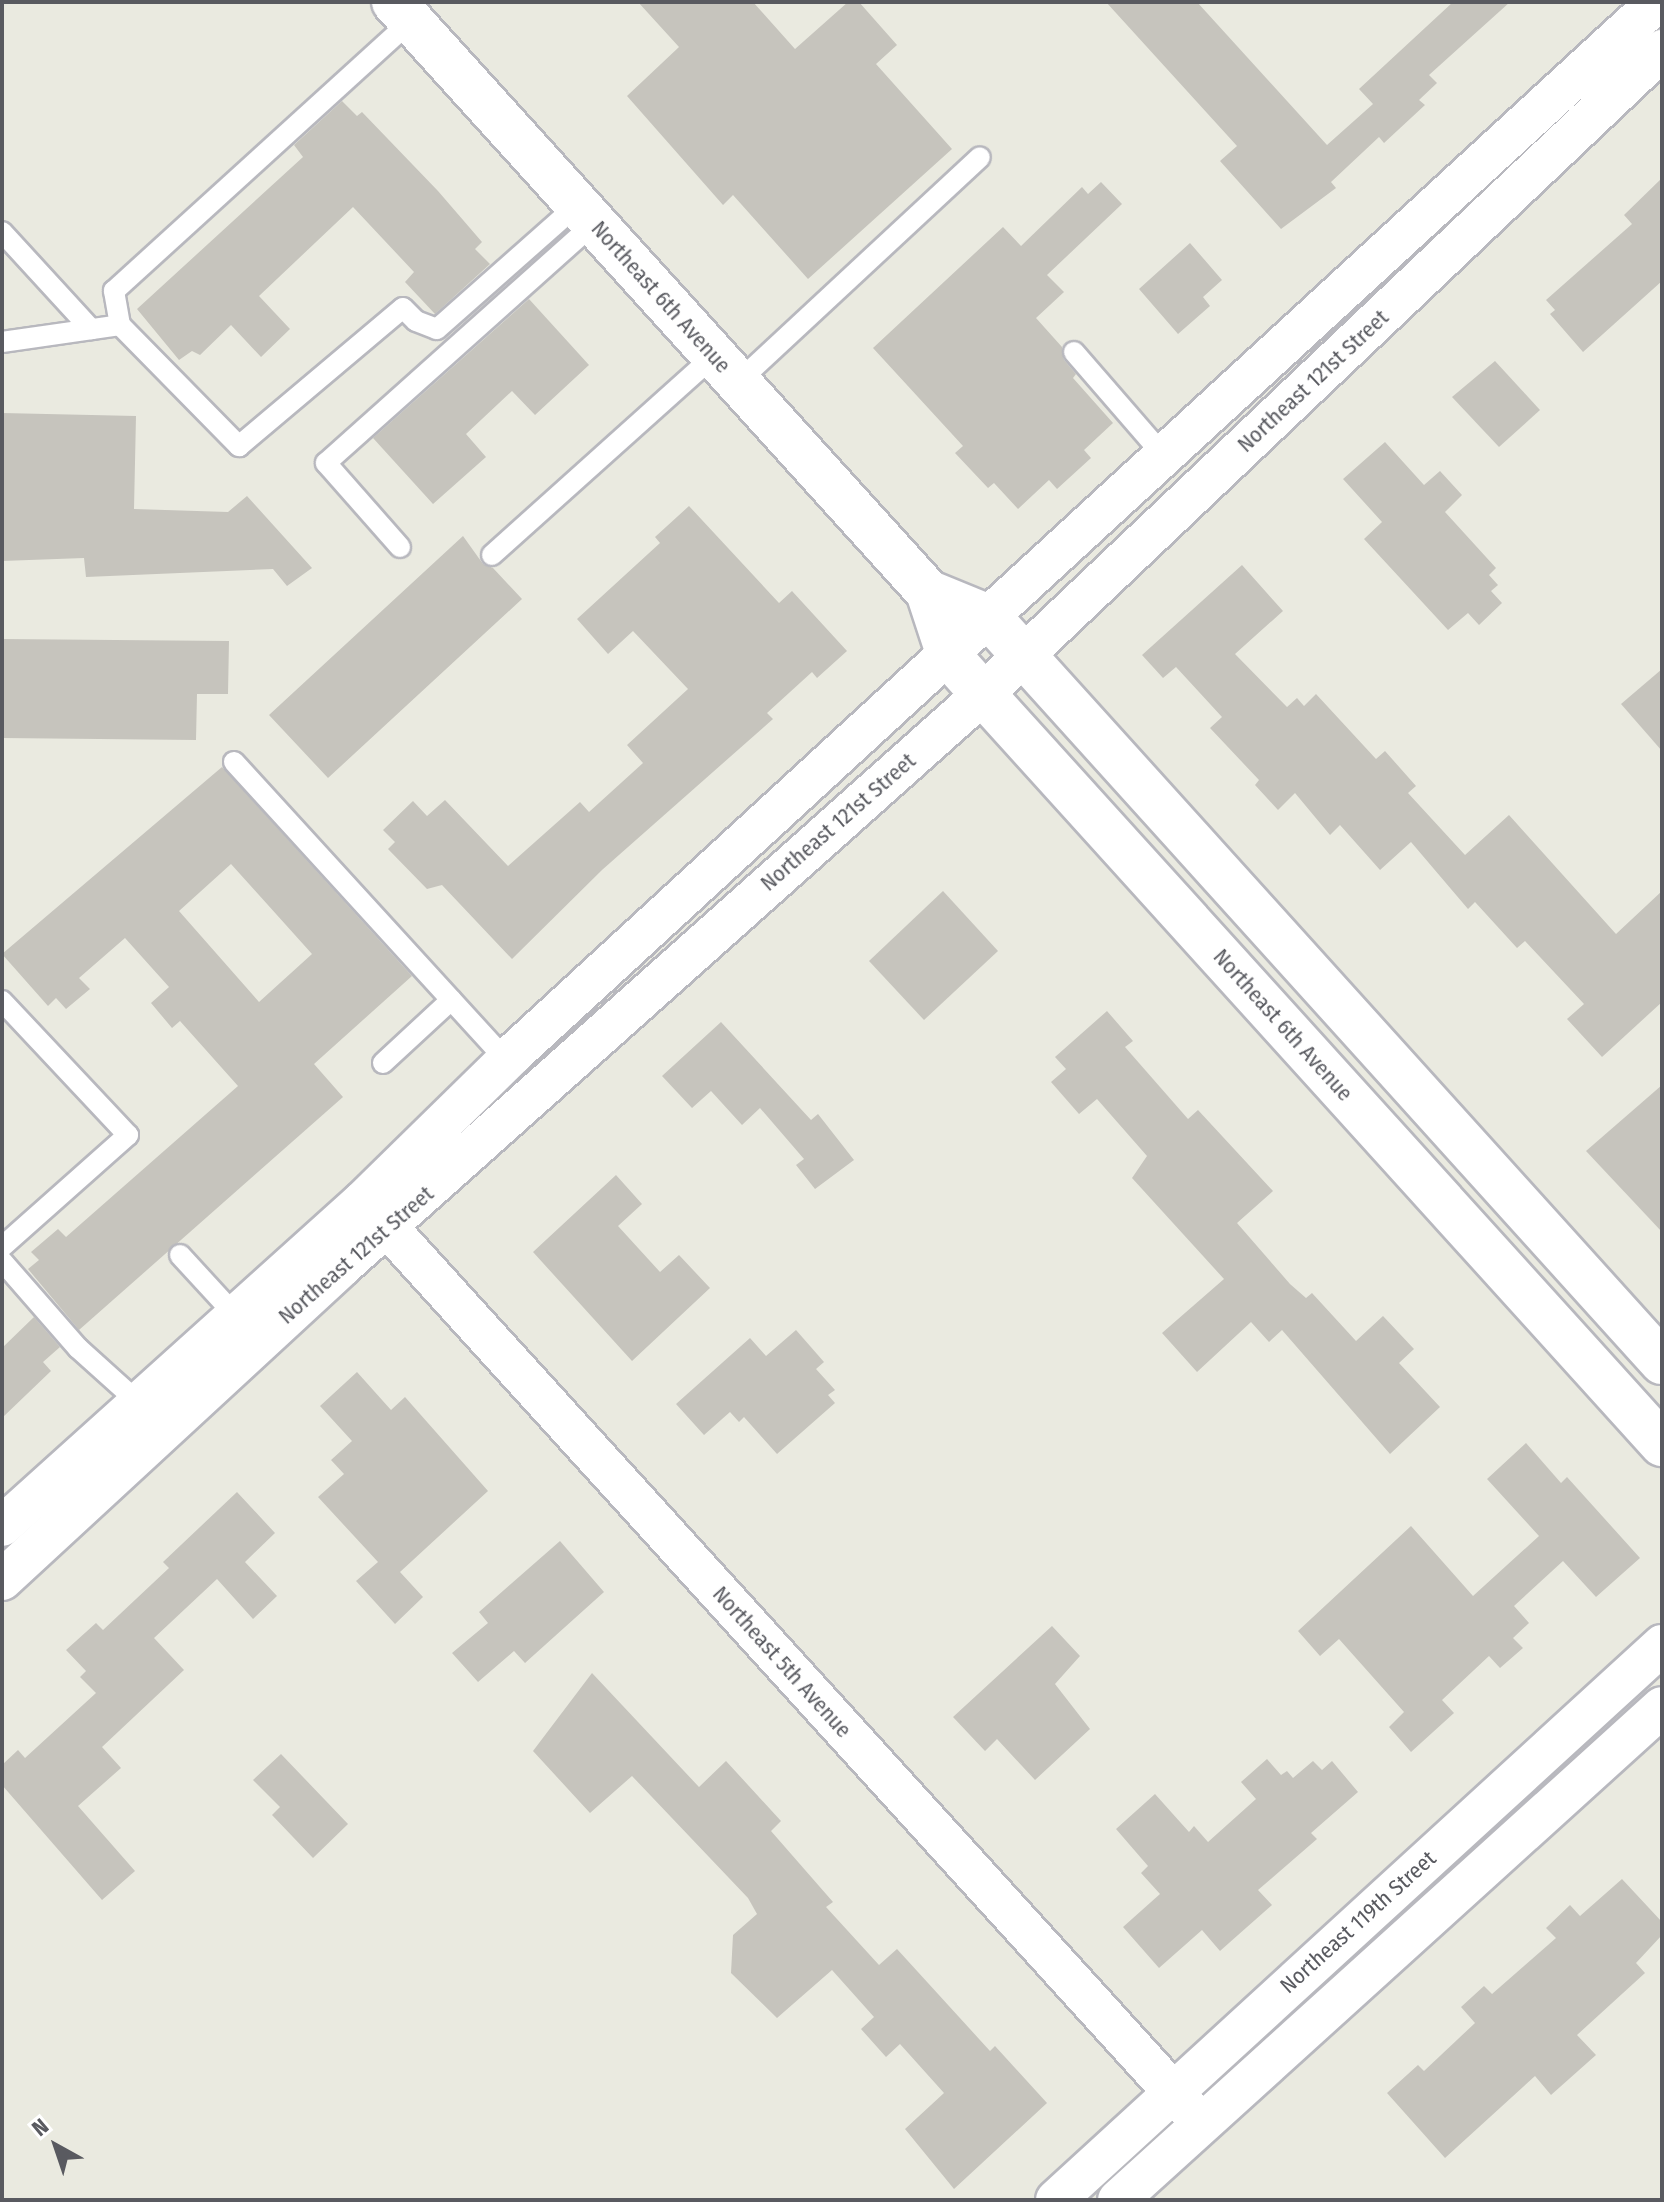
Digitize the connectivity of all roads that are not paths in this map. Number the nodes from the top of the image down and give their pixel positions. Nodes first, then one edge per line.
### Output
1 (1657, 2) edge
2 (403, 11) edge
3 (1662, 50) edge
4 (980, 157) dead end
5 (586, 214) junction
6 (2, 232) edge
7 (120, 325) junction
8 (91, 329) junction
9 (2, 342) edge
10 (1074, 352) dead end
11 (726, 369) junction
12 (1165, 457) junction
13 (400, 547) dead end
14 (492, 555) dead end
15 (928, 592) junction
16 (989, 617) junction
17 (1020, 653) junction
18 (949, 656) junction
19 (983, 694) junction
20 (234, 762) dead end
21 (451, 1000) junction
22 (2, 1001) edge
23 (506, 1060) junction
24 (383, 1063) dead end
25 (375, 1214) junction
26 (2, 1247) edge
27 (180, 1255) dead end
28 (2, 1261) edge
29 (236, 1316) junction
30 (1662, 1362) edge
31 (139, 1403) junction
32 (1662, 1444) edge
33 (2, 1526) edge
34 (2, 1580) edge
35 (1662, 1645) edge
36 (1662, 1707) edge
37 (1171, 2090) junction
38 (1201, 2123) junction
39 (1056, 2200) edge
40 (1118, 2200) edge

1 - 12 street, Northeast 121st Street
2 - 5 main road, Northeast 6th Avenue
2 - 7 lane
3 - 17 street, Northeast 121st Street
4 - 11 lane
5 - 7 lane
5 - 11 main road, Northeast 6th Avenue
5 - 13 lane
6 - 8 lane
7 - 8 lane
8 - 9 lane
10 - 12 lane
11 - 14 lane
11 - 15 main road, Northeast 6th Avenue
12 - 16 street, Northeast 121st Street
15 - 16 main road, Northeast 6th Avenue
15 - 18 main road, Northeast 6th Avenue
16 - 17 main road, Northeast 6th Avenue
16 - 18 street, Northeast 121st Street
17 - 19 street, Northeast 121st Street
17 - 30 main road, Northeast 6th Avenue
18 - 19 main road, Northeast 6th Avenue
18 - 23 street, Northeast 121st Street
19 - 25 street, Northeast 121st Street
19 - 32 main road, Northeast 6th Avenue
20 - 21 lane
21 - 23 lane
21 - 24 lane
22 - 26 lane
23 - 25 street, Northeast 121st Street
25 - 29 street, Northeast 121st Street
25 - 34 street, Northeast 121st Street
25 - 37 street, Northeast 5th Avenue
27 - 29 lane
28 - 31 lane
29 - 31 street, Northeast 121st Street
31 - 33 street, Northeast 121st Street
35 - 37 street, Northeast 119th Street
36 - 38 street, Northeast 119th Street
37 - 38 street, Northeast 5th Avenue
37 - 39 street, Northeast 119th Street
38 - 40 street, Northeast 119th Street

